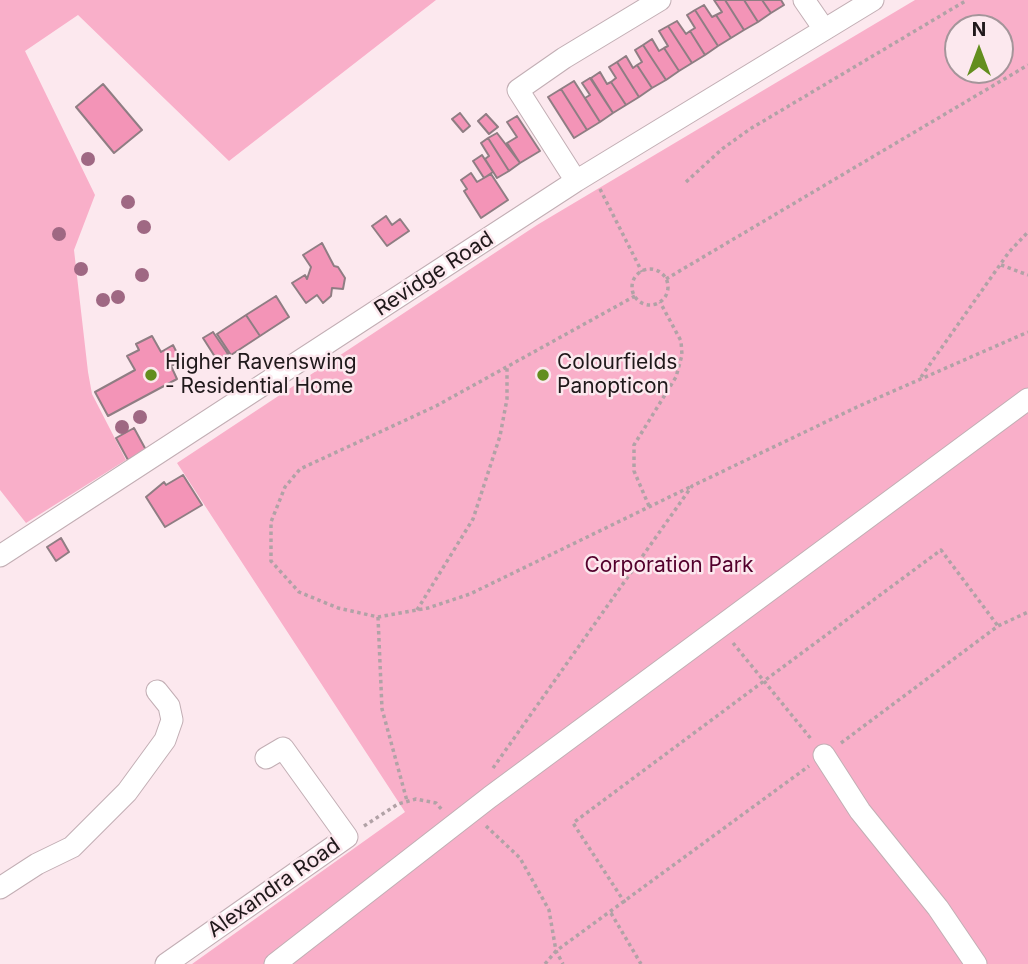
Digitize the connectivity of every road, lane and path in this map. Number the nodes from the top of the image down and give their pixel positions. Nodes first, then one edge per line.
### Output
1 (660, 0) edge
2 (804, 0) edge
3 (873, 0) edge
4 (967, 0) edge
5 (824, 29) junction
6 (1028, 65) edge
7 (583, 176) junction
8 (686, 182) dead end
9 (1028, 232) edge
10 (1000, 265) junction
11 (642, 272) junction
12 (1028, 275) edge
13 (666, 279) junction
14 (635, 296) junction
15 (660, 302) junction
16 (1028, 332) edge
17 (507, 367) junction
18 (919, 379) junction
19 (1028, 399) edge
20 (692, 486) junction
21 (649, 507) junction
22 (0, 556) edge
23 (417, 610) junction
24 (1028, 612) edge
25 (378, 617) junction
26 (998, 626) junction
27 (721, 628) junction
28 (764, 681) junction
29 (157, 691) dead end
30 (824, 755) junction
31 (266, 758) dead end
32 (493, 769) dead end
33 (407, 801) junction
34 (463, 817) junction
35 (347, 837) junction
36 (0, 888) edge
37 (625, 903) junction
38 (611, 913) junction
39 (556, 951) junction
40 (166, 964) edge
41 (275, 964) edge
42 (545, 964) edge
43 (563, 964) edge
44 (641, 964) edge
45 (976, 964) edge

1 - 7 street
2 - 5 street
3 - 5 street, Revidge Road
4 - 8 path
5 - 7 street, Revidge Road
6 - 13 path
7 - 11 path
7 - 22 street, Revidge Road
9 - 10 path
10 - 12 path
10 - 18 path
11 - 13 path
11 - 14 path
13 - 15 path
14 - 15 path
14 - 17 path
15 - 21 path
16 - 18 path
17 - 23 path
17 - 25 path
18 - 20 path
19 - 27 street
20 - 21 path
20 - 32 path
21 - 23 path
23 - 25 path
24 - 26 path
25 - 33 path
26 - 28 path
26 - 30 path
27 - 28 path
27 - 34 street
28 - 30 path
28 - 37 path
29 - 36 street
30 - 37 path
30 - 45 street
31 - 35 street
33 - 34 path
33 - 35 path
34 - 39 path
34 - 41 street
35 - 40 street, Alexandra Road
37 - 38 path
38 - 39 path
38 - 44 path
39 - 42 path
39 - 43 path

